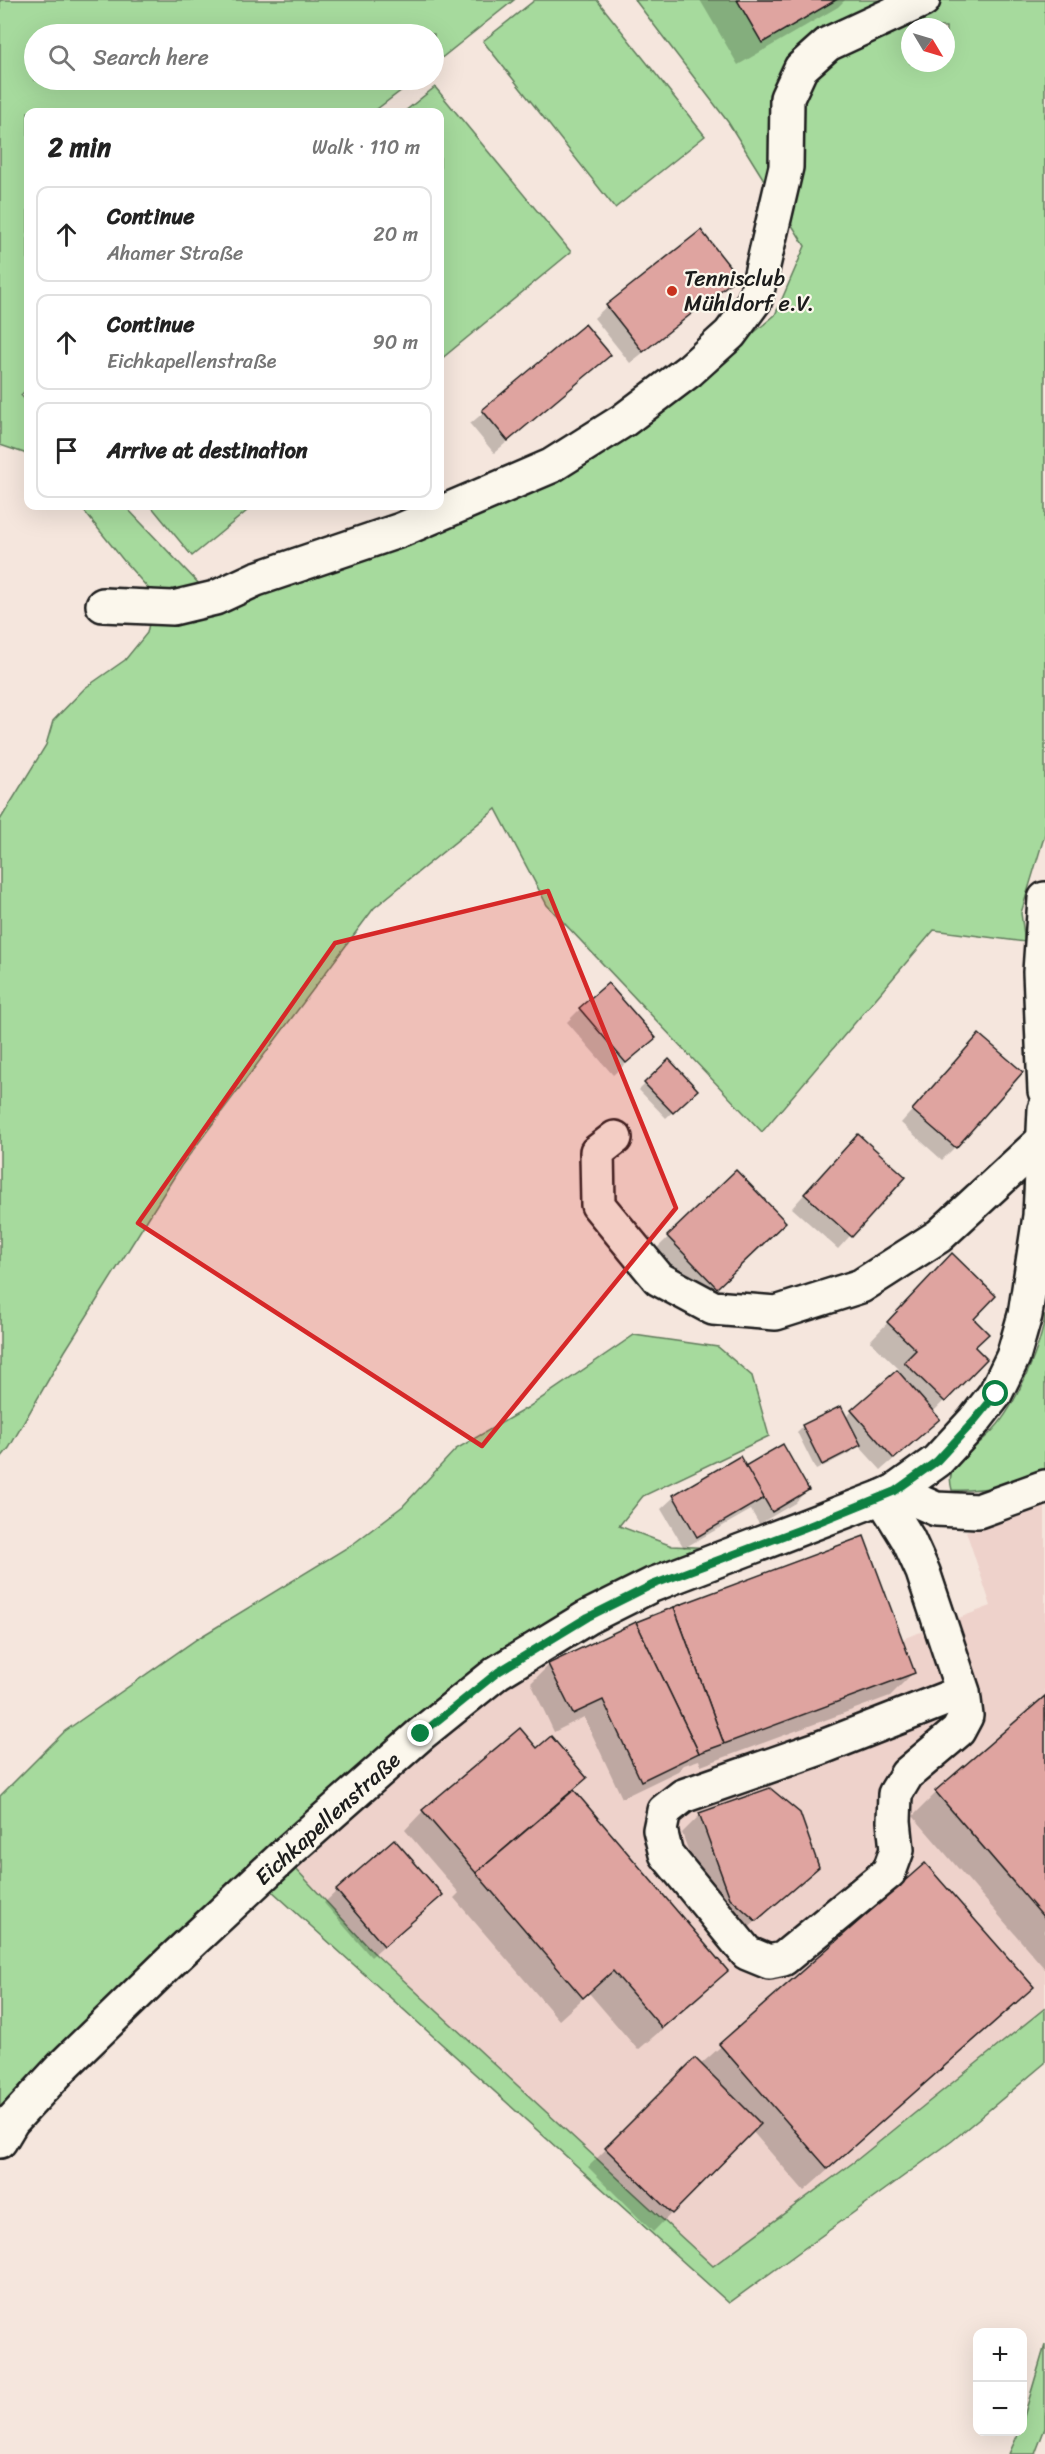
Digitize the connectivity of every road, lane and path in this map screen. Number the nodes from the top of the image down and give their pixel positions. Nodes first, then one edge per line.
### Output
1 (923, 0) edge
2 (103, 605) dead end
3 (1045, 900) edge
4 (1045, 1091) edge
5 (1044, 1125) edge
6 (615, 1138) dead end
7 (1045, 1487) edge
8 (888, 1494) junction
9 (963, 1692) junction
10 (0, 2141) edge

1 - 2 street
3 - 4 street
5 - 6 street
5 - 8 street, Eichkapellenstraße
7 - 8 street
8 - 9 street
8 - 10 street, Eichkapellenstraße
9 - 9 street

